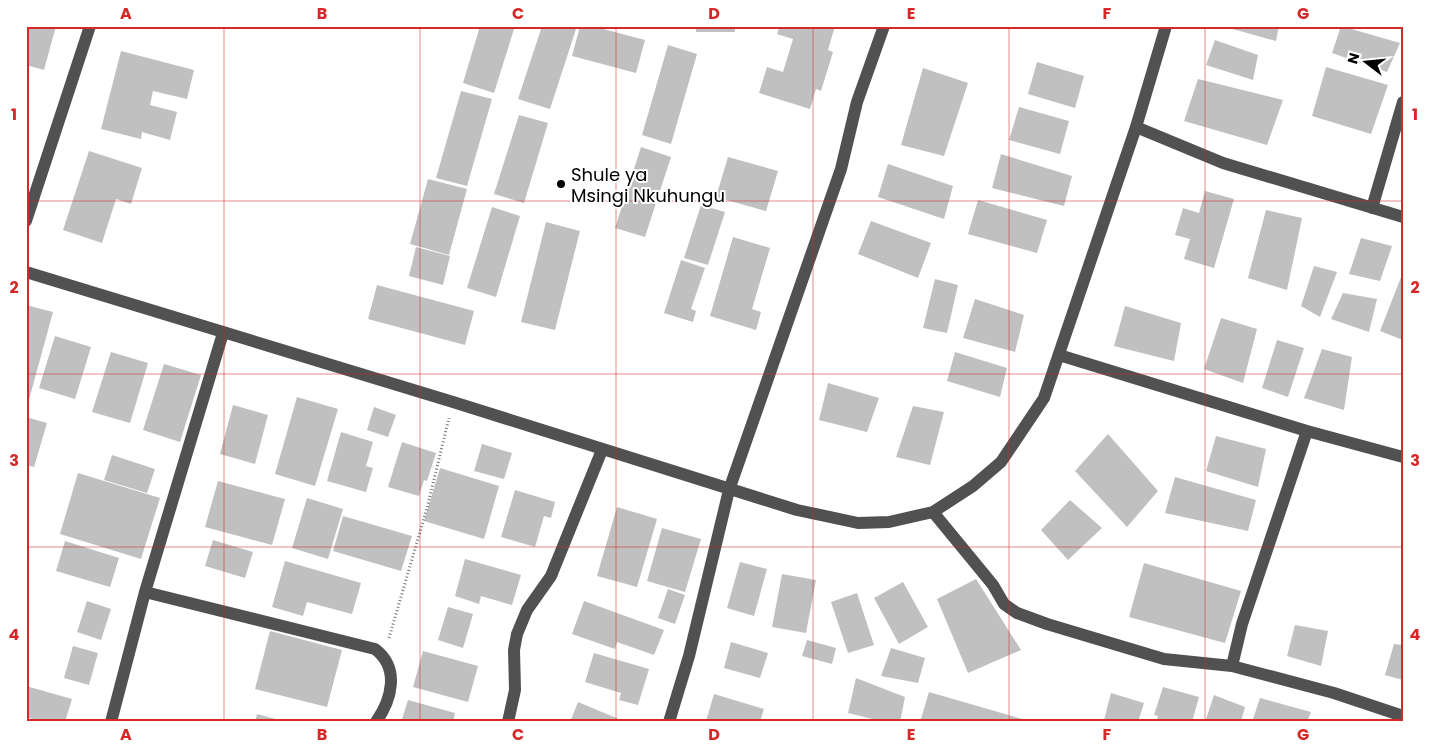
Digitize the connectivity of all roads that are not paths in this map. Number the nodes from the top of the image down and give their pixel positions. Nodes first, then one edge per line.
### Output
1 (90, 26) edge
2 (884, 26) edge
3 (1166, 26) edge
4 (1403, 102) edge
5 (1136, 128) junction
6 (1372, 208) junction
7 (1403, 217) edge
8 (26, 221) edge
9 (26, 272) edge
10 (223, 333) junction
11 (1059, 355) junction
12 (1306, 431) junction
13 (602, 450) junction
14 (1403, 457) edge
15 (729, 490) junction
16 (933, 512) junction
17 (145, 592) junction
18 (1232, 666) junction
19 (1403, 716) edge
20 (111, 722) edge
21 (376, 722) edge
22 (508, 722) edge
23 (669, 722) edge

1 - 8 street
2 - 15 street
3 - 5 street
4 - 6 street
5 - 6 street
5 - 11 street
6 - 7 street
9 - 10 street
10 - 13 street
10 - 17 street
11 - 12 street
11 - 16 street
12 - 14 street
12 - 18 street
13 - 15 street
13 - 22 street
15 - 16 street
15 - 23 street
16 - 18 street
17 - 20 street
17 - 21 street
18 - 19 street

